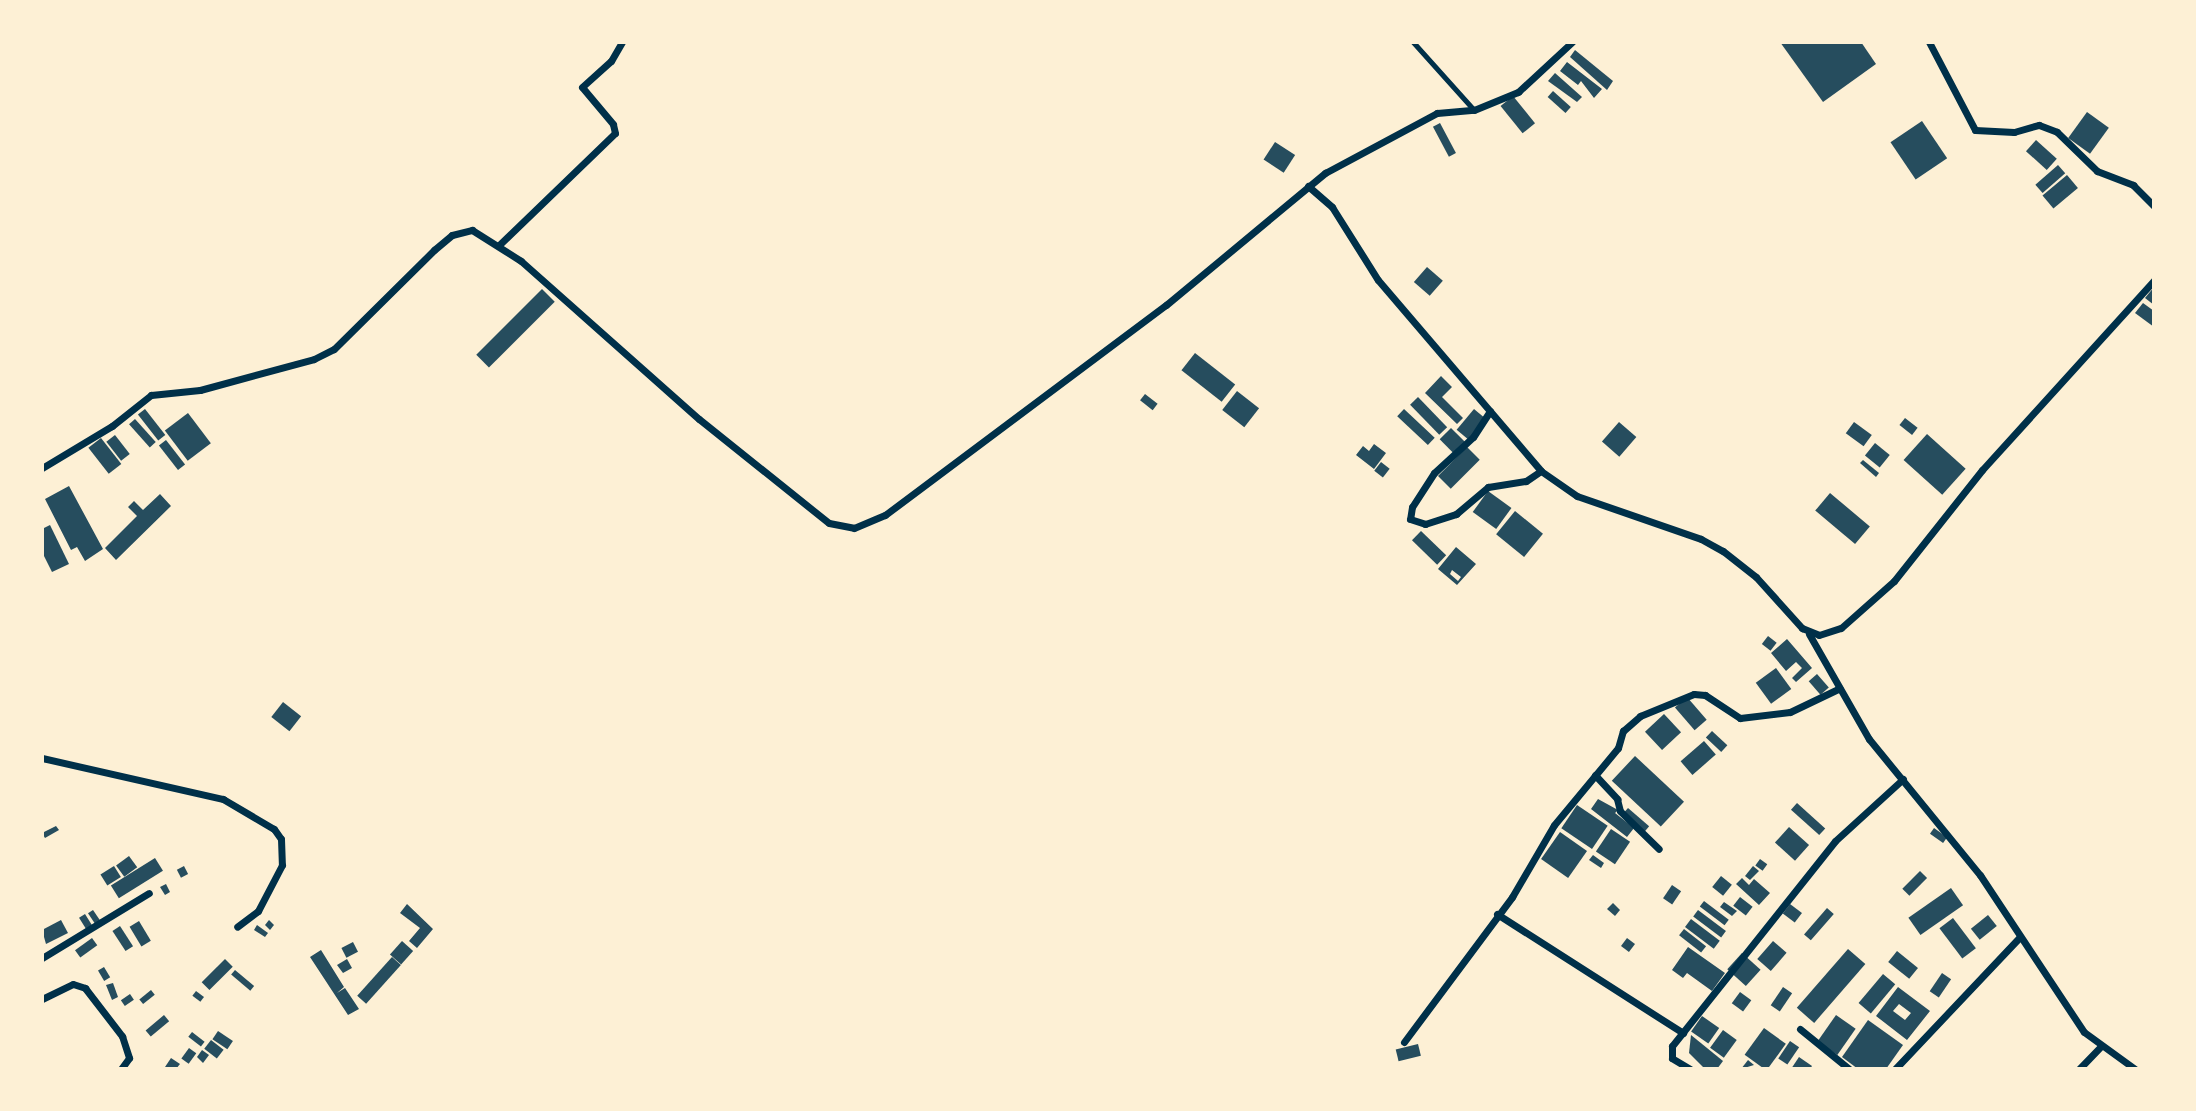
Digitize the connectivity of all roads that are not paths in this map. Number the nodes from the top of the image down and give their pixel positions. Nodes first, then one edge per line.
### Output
1 (622, 42) edge
2 (1413, 42) edge
3 (1572, 42) edge
4 (1928, 42) edge
5 (1474, 110) junction
6 (1308, 186) junction
7 (2154, 206) edge
8 (499, 245) junction
9 (2154, 281) edge
10 (1490, 411) junction
11 (42, 468) edge
12 (1541, 471) junction
13 (1809, 634) junction
14 (1840, 688) junction
15 (42, 758) edge
16 (1595, 775) junction
17 (1903, 779) junction
18 (1659, 849) dead end
19 (149, 893) dead end
20 (1497, 914) junction
21 (237, 927) dead end
22 (2020, 936) junction
23 (42, 958) edge
24 (42, 999) edge
25 (1800, 1029) dead end
26 (1683, 1032) junction
27 (1404, 1042) dead end
28 (2100, 1047) junction
29 (121, 1069) edge
30 (1690, 1069) edge
31 (1849, 1069) edge
32 (1895, 1069) edge
33 (2079, 1069) edge
34 (2135, 1069) edge

1 - 8 street
2 - 5 lane
3 - 5 street
4 - 7 street
5 - 6 street
6 - 8 street
6 - 10 street
8 - 11 street
9 - 13 street
10 - 12 street
10 - 12 street
12 - 13 street
13 - 14 street
14 - 16 street
14 - 17 street
15 - 21 street
16 - 18 street
16 - 20 street
17 - 22 street
17 - 26 street
19 - 23 street
20 - 26 street
20 - 27 street
22 - 28 street
22 - 32 street
24 - 29 street
25 - 31 street
26 - 30 street
28 - 33 street
28 - 34 street

